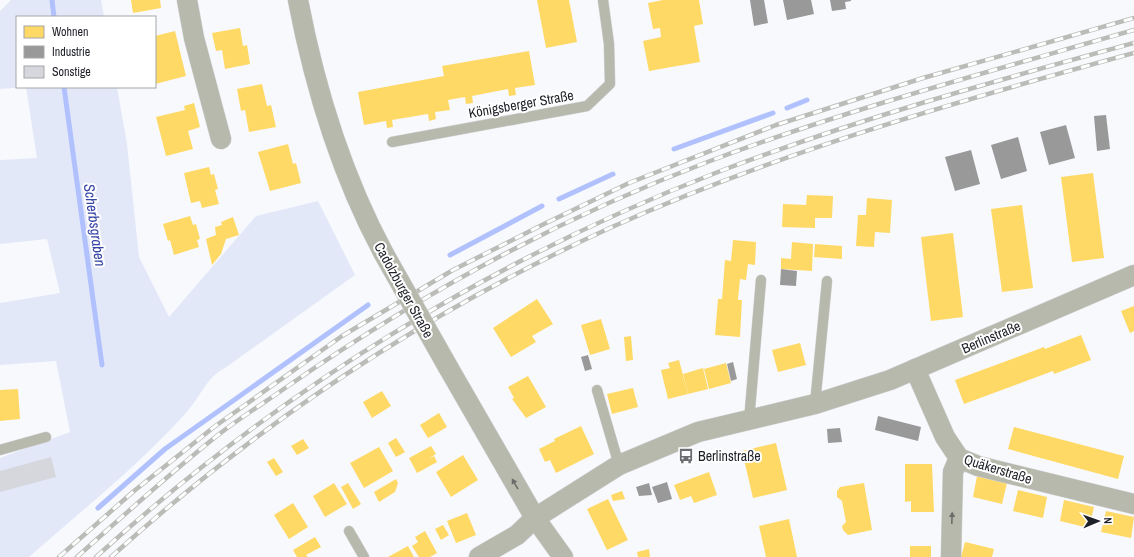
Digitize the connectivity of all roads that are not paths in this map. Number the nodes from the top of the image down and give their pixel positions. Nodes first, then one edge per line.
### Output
1 (187, 0) edge
2 (298, 0) edge
3 (603, 0) edge
4 (221, 139) dead end
5 (392, 142) dead end
6 (1134, 276) edge
7 (761, 280) dead end
8 (827, 281) dead end
9 (916, 369) junction
10 (597, 390) dead end
11 (816, 404) junction
12 (749, 421) junction
13 (46, 436) dead end
14 (0, 450) edge
15 (959, 458) junction
16 (619, 465) junction
17 (1134, 504) edge
18 (535, 518) junction
19 (349, 531) dead end
20 (364, 557) edge
21 (479, 557) edge
22 (563, 557) edge
23 (951, 557) edge

1 - 4 street
18 -> 2 street, Cadolzburger Straße, bridge
3 - 5 lane, Königsberger Straße
6 - 9 street, Berlinstraße
7 - 12 lane
8 - 11 lane
9 - 11 street, Berlinstraße
9 - 15 street, Quäkerstraße
10 - 16 lane
11 - 12 street, Berlinstraße
12 - 16 street, Berlinstraße
13 - 14 lane
15 - 17 street, Quäkerstraße
23 -> 15 street
16 - 18 street, Berlinstraße
18 - 21 street, Berlinstraße
18 - 22 street, Cadolzburger Straße
19 - 20 lane

